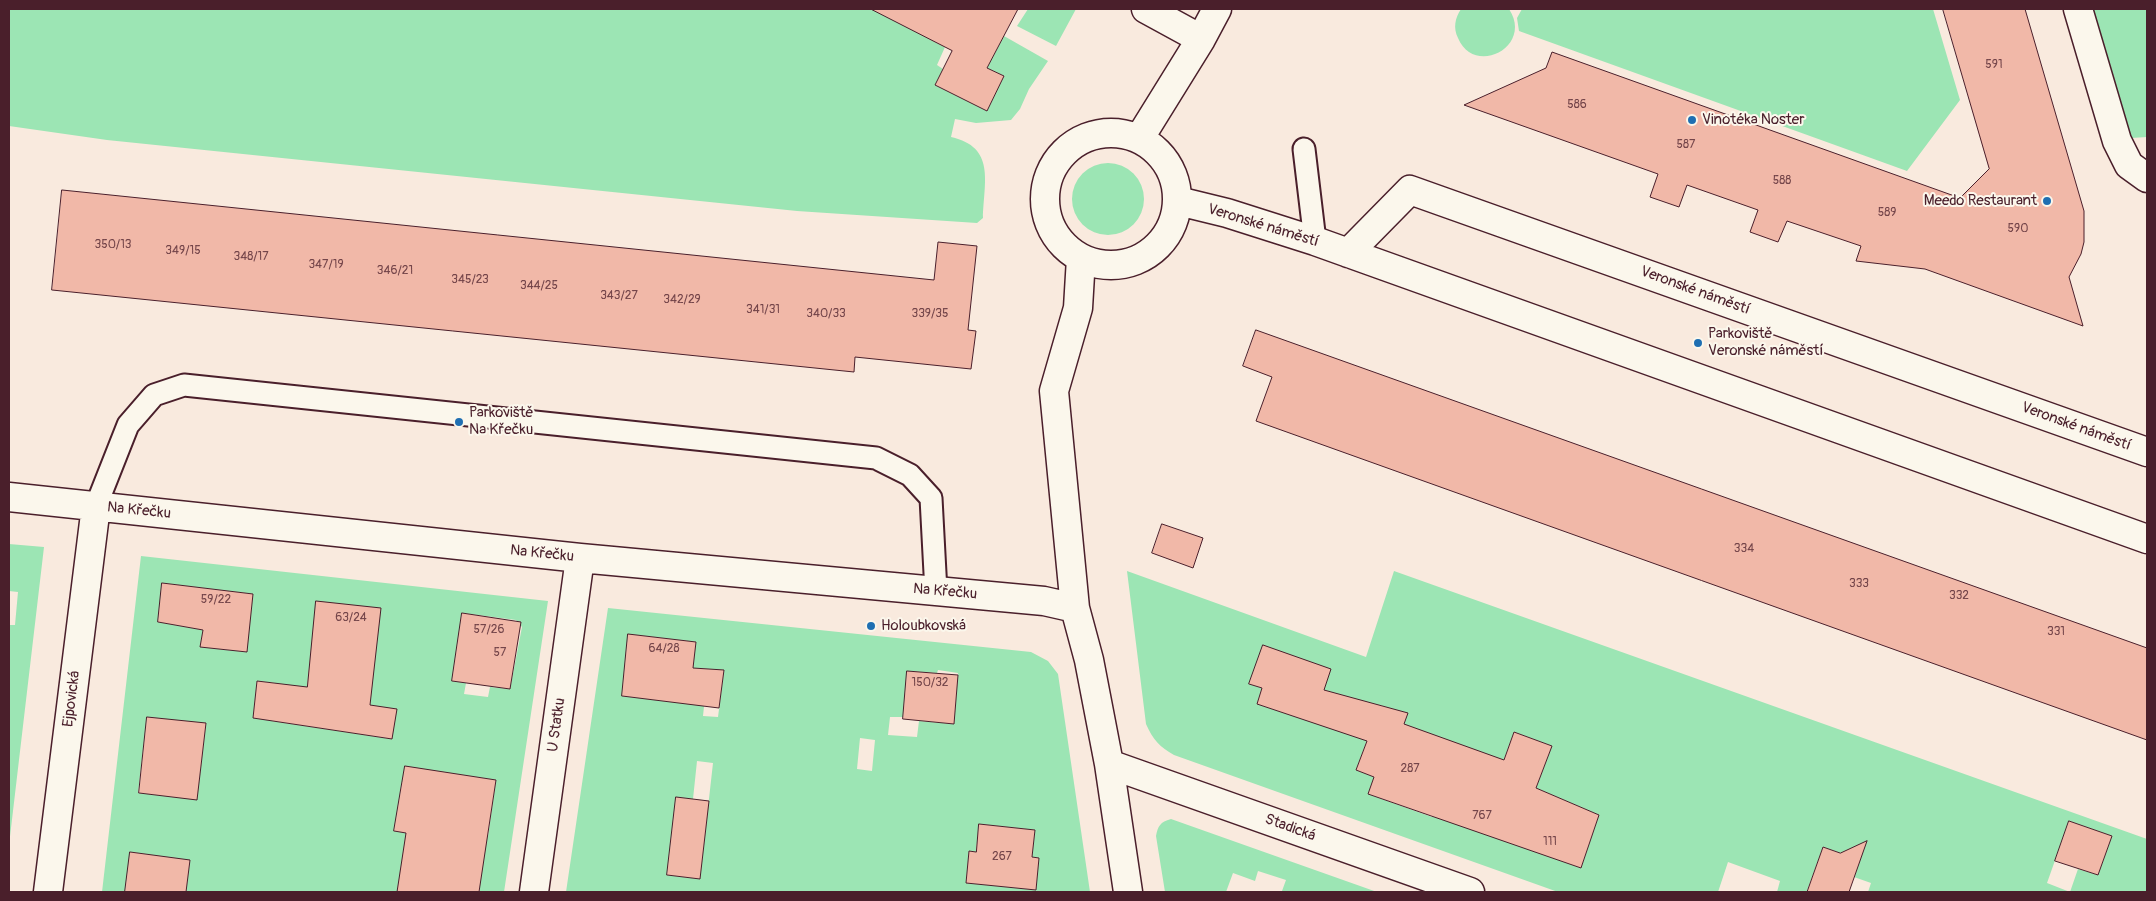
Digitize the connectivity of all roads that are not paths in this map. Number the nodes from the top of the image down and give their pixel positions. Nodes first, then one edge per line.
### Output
1 (1146, 9) edge
2 (1216, 9) edge
3 (2078, 9) edge
4 (1201, 39) junction
5 (1139, 139) junction
6 (1304, 149) dead end
7 (2147, 178) edge
8 (1178, 201) junction
9 (1315, 241) junction
10 (1348, 253) junction
11 (1081, 258) junction
12 (2147, 452) edge
13 (9, 497) edge
14 (96, 506) junction
15 (2147, 539) edge
16 (580, 558) junction
17 (936, 592) junction
18 (1075, 608) junction
19 (1109, 764) junction
20 (48, 892) edge
21 (534, 892) edge
22 (1128, 892) edge
23 (1470, 892) edge

1 - 4 street
2 - 4 street
3 - 7 street
4 - 5 street
5 - 8 street
5 - 11 street
6 - 9 lane
8 - 9 street, Veronské náměstí
8 - 11 street
9 - 10 street, Veronské náměstí
10 - 12 street, Veronské náměstí
10 - 15 street, Veronské náměstí
11 - 18 street
13 - 14 street, Na Křečku
14 - 16 street, Na Křečku
14 - 17 lane
14 - 20 street, Ejpovická
16 - 17 street, Na Křečku
16 - 21 street, U Statku
17 - 18 street, Na Křečku
18 - 19 street
19 - 22 street
19 - 23 street, Stadická

